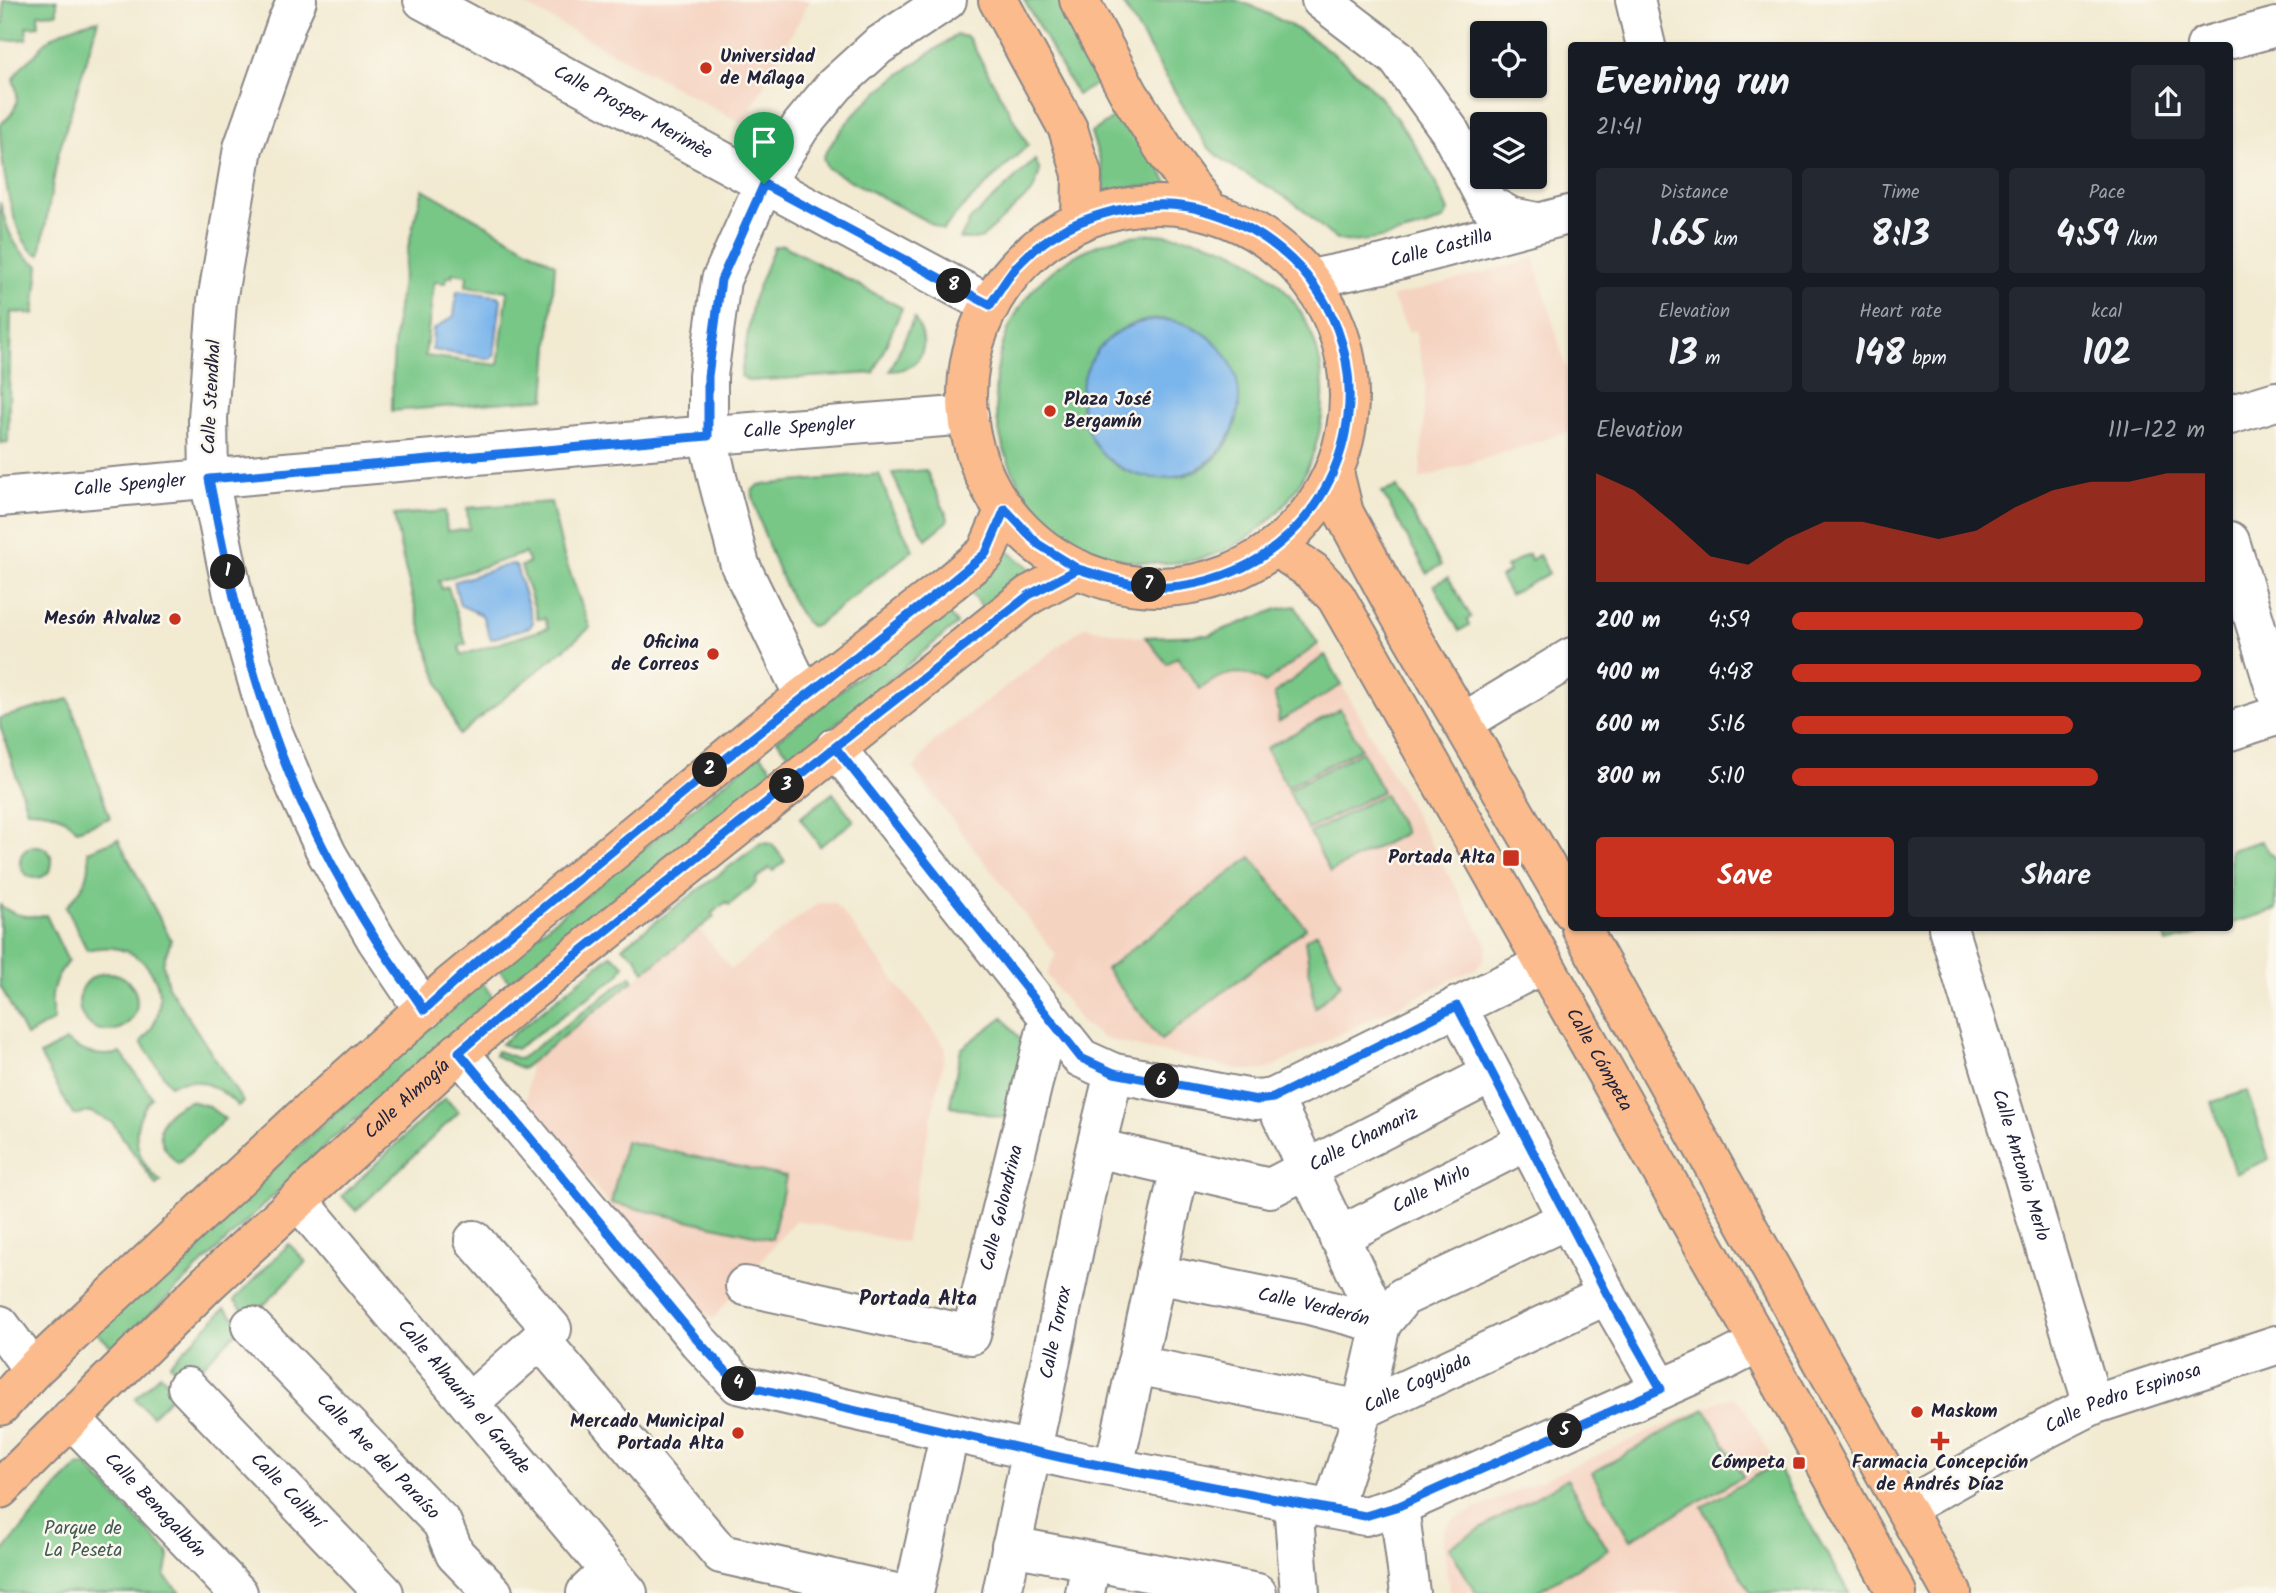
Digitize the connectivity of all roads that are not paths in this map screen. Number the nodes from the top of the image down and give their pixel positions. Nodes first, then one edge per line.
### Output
1 (297, 0) edge
2 (423, 0) edge
3 (947, 0) edge
4 (998, 0) edge
5 (1079, 0) edge
6 (1321, 0) edge
7 (1635, 0) edge
8 (2273, 18) edge
9 (1645, 42) edge
10 (2216, 42) edge
11 (1470, 171) edge
12 (764, 184) junction
13 (1478, 189) edge
14 (1480, 189) edge
15 (1209, 211) junction
16 (1554, 218) edge
17 (1082, 220) junction
18 (1434, 250) junction
19 (1310, 279) junction
20 (990, 305) junction
21 (2276, 401) edge
22 (2233, 414) edge
23 (969, 415) junction
24 (708, 436) junction
25 (1335, 472) junction
26 (209, 479) junction
27 (0, 497) edge
28 (1005, 509) junction
29 (1276, 547) junction
30 (2233, 551) edge
31 (1078, 569) junction
32 (1568, 659) edge
33 (2276, 692) edge
34 (804, 696) junction
35 (2276, 716) edge
36 (1464, 722) junction
37 (2233, 730) edge
38 (835, 747) junction
39 (1568, 904) edge
40 (1584, 931) edge
41 (1949, 931) edge
42 (1544, 964) junction
43 (1457, 1006) junction
44 (424, 1010) junction
45 (1049, 1018) junction
46 (459, 1052) junction
47 (1114, 1073) junction
48 (1491, 1074) junction
49 (1273, 1098) junction
50 (1527, 1142) junction
51 (1096, 1148) junction
52 (1180, 1167) junction
53 (1306, 1170) junction
54 (299, 1200) junction
55 (1569, 1219) junction
56 (1338, 1237) junction
57 (474, 1240) dead end
58 (1156, 1273) junction
59 (745, 1286) dead end
60 (1607, 1294) junction
61 (1381, 1324) junction
62 (0, 1325) edge
63 (251, 1326) dead end
64 (540, 1339) junction
65 (1759, 1343) junction
66 (2276, 1345) edge
67 (1136, 1364) junction
68 (33, 1370) junction
69 (187, 1387) dead end
70 (1661, 1389) junction
71 (468, 1403) junction
72 (2093, 1405) junction
73 (0, 1406) edge
74 (1362, 1410) junction
75 (71, 1418) junction
76 (1031, 1451) junction
77 (945, 1453) dead end
78 (1114, 1467) junction
79 (0, 1489) edge
80 (1293, 1503) junction
81 (1399, 1506) junction
82 (1905, 1508) junction
83 (1332, 1509) junction
84 (1011, 1546) junction
85 (1088, 1577) edge
86 (608, 1585) edge
87 (238, 1593) edge
88 (384, 1593) edge
89 (493, 1593) edge
90 (896, 1593) edge
91 (914, 1593) edge
92 (1002, 1593) edge
93 (1257, 1593) edge
94 (1300, 1593) edge
95 (1410, 1593) edge
96 (1897, 1593) edge
97 (1952, 1593) edge

1 - 26 street, Calle Stendhal
2 - 12 street, Calle Prosper Merimèe
3 - 12 street
4 - 17 main road
5 - 15 main road
6 - 11 street
7 - 9 street
8 - 10 street
12 - 20 street, Calle Prosper Merimèe
12 - 24 street
13 - 18 street
14 - 16 street
15 - 17 main road
15 - 19 main road
16 - 18 street, Calle Castilla
17 - 20 main road
18 - 19 street, Calle Castilla
19 - 25 main road
20 - 23 main road
21 - 22 street
23 - 24 street, Calle Spengler
23 - 28 main road
24 - 26 street, Calle Spengler
24 - 34 street
25 - 29 main road
25 - 36 main road
26 - 27 street, Calle Spengler
26 - 44 street, Calle Stendhal
28 - 31 main road
28 - 34 main road
29 - 31 main road
29 - 42 main road, Calle Cómpeta
30 - 33 street
31 - 38 main road, Calle Almogía
32 - 36 street
34 - 44 main road
35 - 37 street
36 - 39 main road
38 - 45 street
38 - 46 main road, Calle Almogía
40 - 82 main road
41 - 72 street, Calle Antonio Merlo
42 - 43 street
42 - 65 main road, Calle Cómpeta
43 - 48 street
43 - 49 street
44 - 68 main road
45 - 47 street
45 - 59 street, Calle Golondrina
46 - 54 main road, Calle Almogía
46 - 76 street
47 - 49 street
47 - 51 street, Calle Torrox
48 - 50 street
48 - 53 street, Calle Chamariz
49 - 53 street
50 - 55 street
50 - 56 street, Calle Mirlo
51 - 52 street, Calle Chamariz
51 - 76 street, Calle Torrox
52 - 53 street, Calle Chamariz
52 - 58 street
53 - 56 street
54 - 71 street, Calle Alhaurín el Grande
54 - 75 main road, Calle Almogía
55 - 60 street
55 - 61 street, Calle Verderón
56 - 61 street
57 - 64 street
58 - 61 street, Calle Verderón
58 - 67 street
60 - 70 street
60 - 74 street, Calle Cogujada
61 - 74 street
62 - 68 street
63 - 89 street, Calle Ave del Paraíso
64 - 71 street
64 - 90 street
65 - 70 street
65 - 96 main road, Calle Cómpeta
66 - 72 street, Calle Pedro Espinosa
67 - 74 street, Calle Cogujada
67 - 78 street
68 - 73 main road
68 - 75 main road
69 - 88 street, Calle Colibrí
70 - 81 street
71 - 86 street, Calle Alhaurín el Grande
72 - 82 street, Calle Pedro Espinosa
74 - 83 street
75 - 79 main road, Calle Almogía
75 - 87 street, Calle Benagalbón
76 - 78 street
76 - 84 street, Calle Torrox
77 - 91 street
78 - 80 street
80 - 83 street
80 - 94 street
81 - 83 street
81 - 95 street
82 - 97 main road
84 - 85 street
84 - 92 street, Calle Torrox
85 - 93 street

